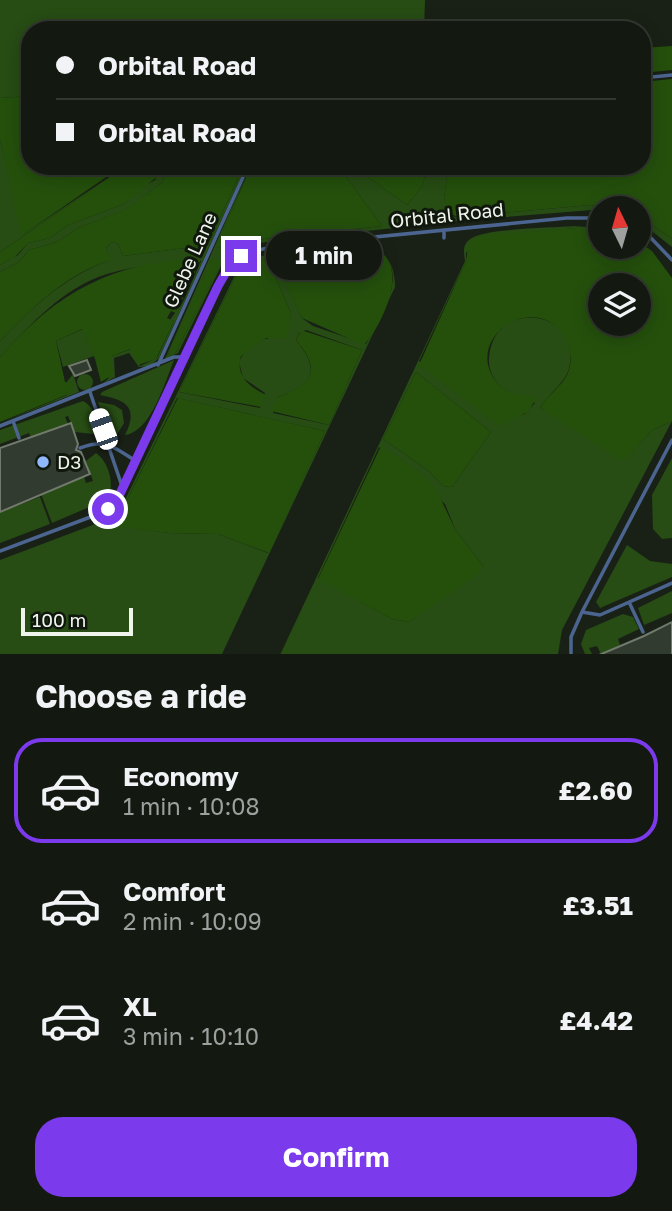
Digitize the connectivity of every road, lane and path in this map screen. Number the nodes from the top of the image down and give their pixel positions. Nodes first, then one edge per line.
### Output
1 (672, 75) edge
2 (651, 77) edge
3 (244, 175) edge
4 (588, 218) edge
5 (444, 230) junction
6 (444, 238) dead end
7 (651, 238) edge
8 (672, 260) edge
9 (185, 357) junction
10 (158, 365) junction
11 (90, 392) junction
12 (13, 421) junction
13 (0, 426) edge
14 (19, 438) dead end
15 (672, 440) edge
16 (108, 443) junction
17 (80, 448) dead end
18 (136, 461) junction
19 (123, 489) junction
20 (0, 551) edge
21 (672, 583) edge
22 (629, 602) junction
23 (582, 612) junction
24 (643, 632) dead end
25 (571, 654) edge

1 - 2 lane
3 - 10 lane, Glebe Lane
4 - 5 lane, Orbital Road
5 - 6 lane
5 - 9 lane, Orbital Road
7 - 8 lane
9 - 10 lane
9 - 18 lane, Orbital Road
10 - 11 lane
11 - 12 lane
11 - 16 lane
12 - 13 lane
12 - 14 lane
15 - 23 lane
16 - 17 lane
16 - 18 lane
16 - 19 lane
18 - 19 lane, Orbital Road
19 - 20 lane, Orbital Road
21 - 22 lane
22 - 23 lane
22 - 24 lane
23 - 25 lane

